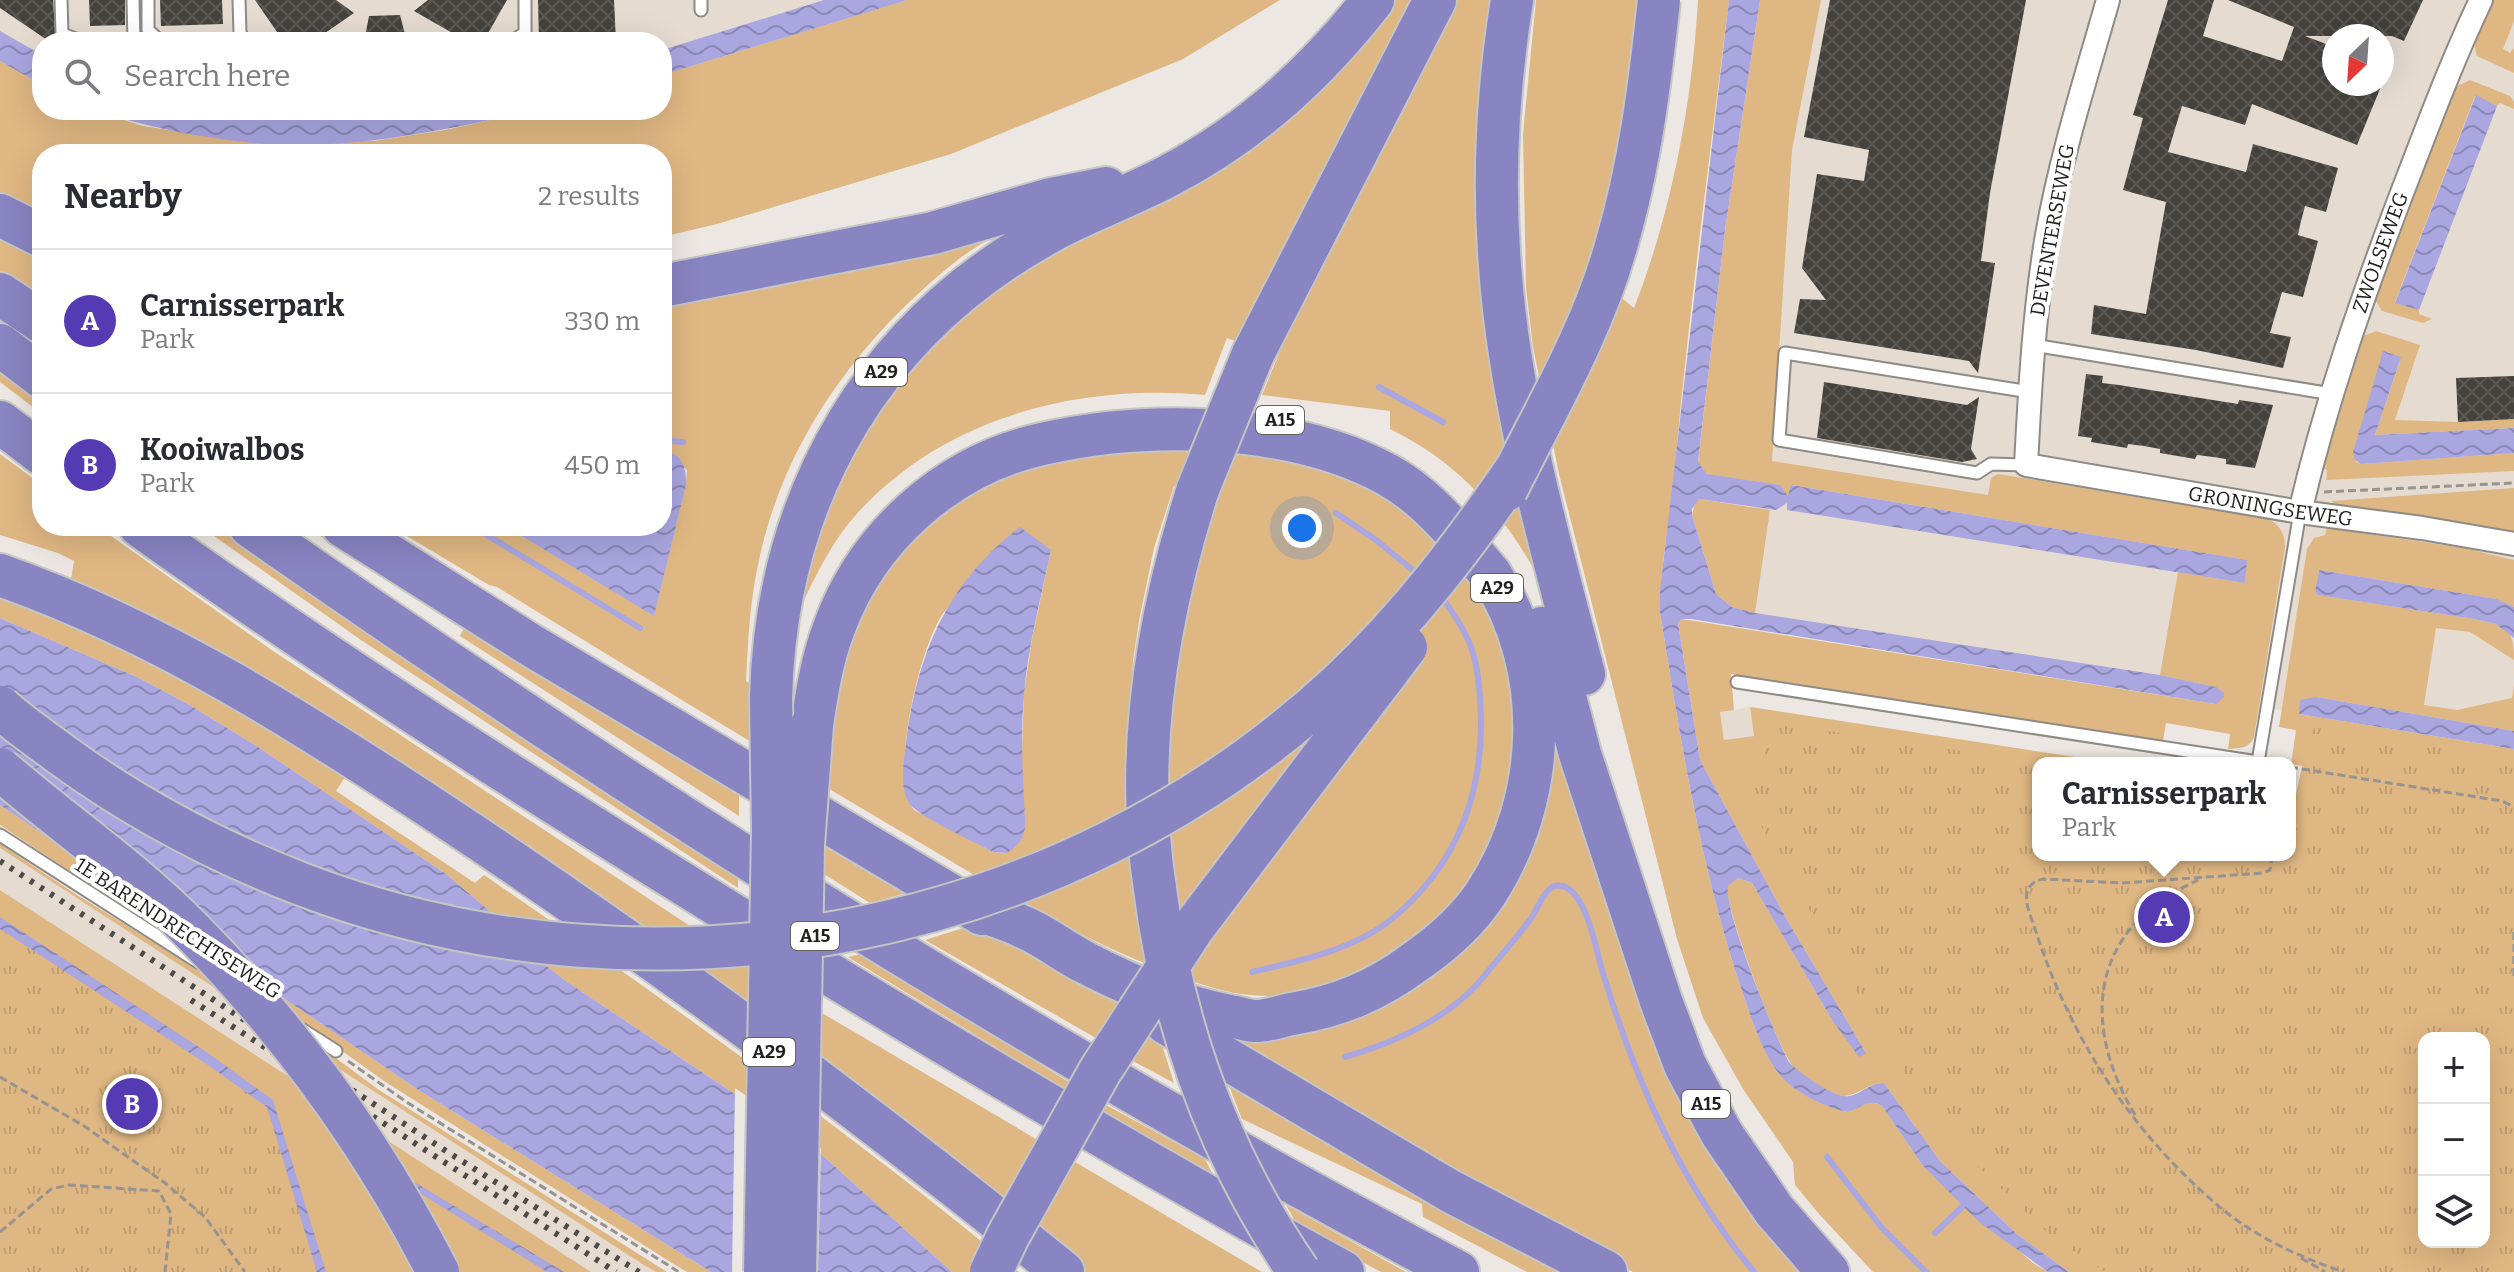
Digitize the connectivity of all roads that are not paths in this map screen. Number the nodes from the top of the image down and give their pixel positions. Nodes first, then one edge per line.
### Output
1 (61, 0) edge
2 (133, 0) edge
3 (148, 0) edge
4 (239, 0) edge
5 (525, 0) edge
6 (1373, 0) edge
7 (1435, 0) edge
8 (1512, 0) edge
9 (1659, 0) edge
10 (2108, 0) edge
11 (2481, 0) edge
12 (62, 32) edge
13 (134, 32) edge
14 (150, 32) edge
15 (240, 32) edge
16 (525, 32) edge
17 (1167, 177) junction
18 (0, 215) edge
19 (32, 231) edge
20 (672, 284) edge
21 (0, 294) edge
22 (32, 315) edge
23 (0, 345) edge
24 (2032, 345) junction
25 (32, 369) edge
26 (2030, 392) junction
27 (2332, 394) junction
28 (0, 422) edge
29 (32, 446) edge
30 (1519, 465) junction
31 (2026, 465) junction
32 (2302, 503) junction
33 (154, 536) edge
34 (264, 536) edge
35 (359, 536) edge
36 (2514, 544) edge
37 (0, 575) edge
38 (1737, 682) dead end
39 (0, 707) edge
40 (792, 711) junction
41 (2225, 757) edge
42 (2259, 757) edge
43 (0, 769) edge
44 (773, 831) joint
45 (0, 835) edge
46 (972, 908) junction
47 (1633, 910) junction
48 (336, 1051) road end
49 (438, 1272) edge
50 (765, 1272) edge
51 (795, 1272) edge
52 (991, 1272) edge
53 (1063, 1272) edge
54 (1299, 1272) edge
55 (1343, 1272) edge
56 (1458, 1272) edge
57 (1606, 1272) edge
58 (1828, 1272) edge

1 - 12 lane
2 - 13 lane
3 - 14 lane
4 - 15 lane
5 - 16 lane
6 - 17 highway, A29
7 - 54 highway, bridge
8 - 47 highway, A15
9 - 30 highway, A29, bridge
10 - 24 street, DEVENTERSEWEG
11 - 27 street, ZWOLSEWEG
17 - 20 highway, A29
17 - 40 highway, A29
18 - 19 highway
21 - 22 highway
23 - 25 highway
24 - 26 street, DEVENTERSEWEG
24 - 27 lane
26 - 31 street, DEVENTERSEWEG
26 - 31 lane
27 - 32 street, ZWOLSEWEG
28 - 29 highway
30 - 39 highway, A15, bridge
30 - 52 highway, A29, bridge
31 - 32 street, GRONINGSEWEG
32 - 36 street, GRONINGSEWEG
32 - 42 lane
33 - 55 highway, A15
34 - 56 highway, A15
35 - 46 highway
37 - 53 highway
38 - 41 lane
40 - 44 highway, A15, bridge
40 - 46 highway, A29
40 - 47 highway, A15
40 - 51 highway, A29, bridge
43 - 49 highway, bridge
44 - 50 highway, A29, bridge
45 - 48 lane, 1E BARENDRECHTSEWEG
46 - 57 highway
47 - 58 highway, A15

